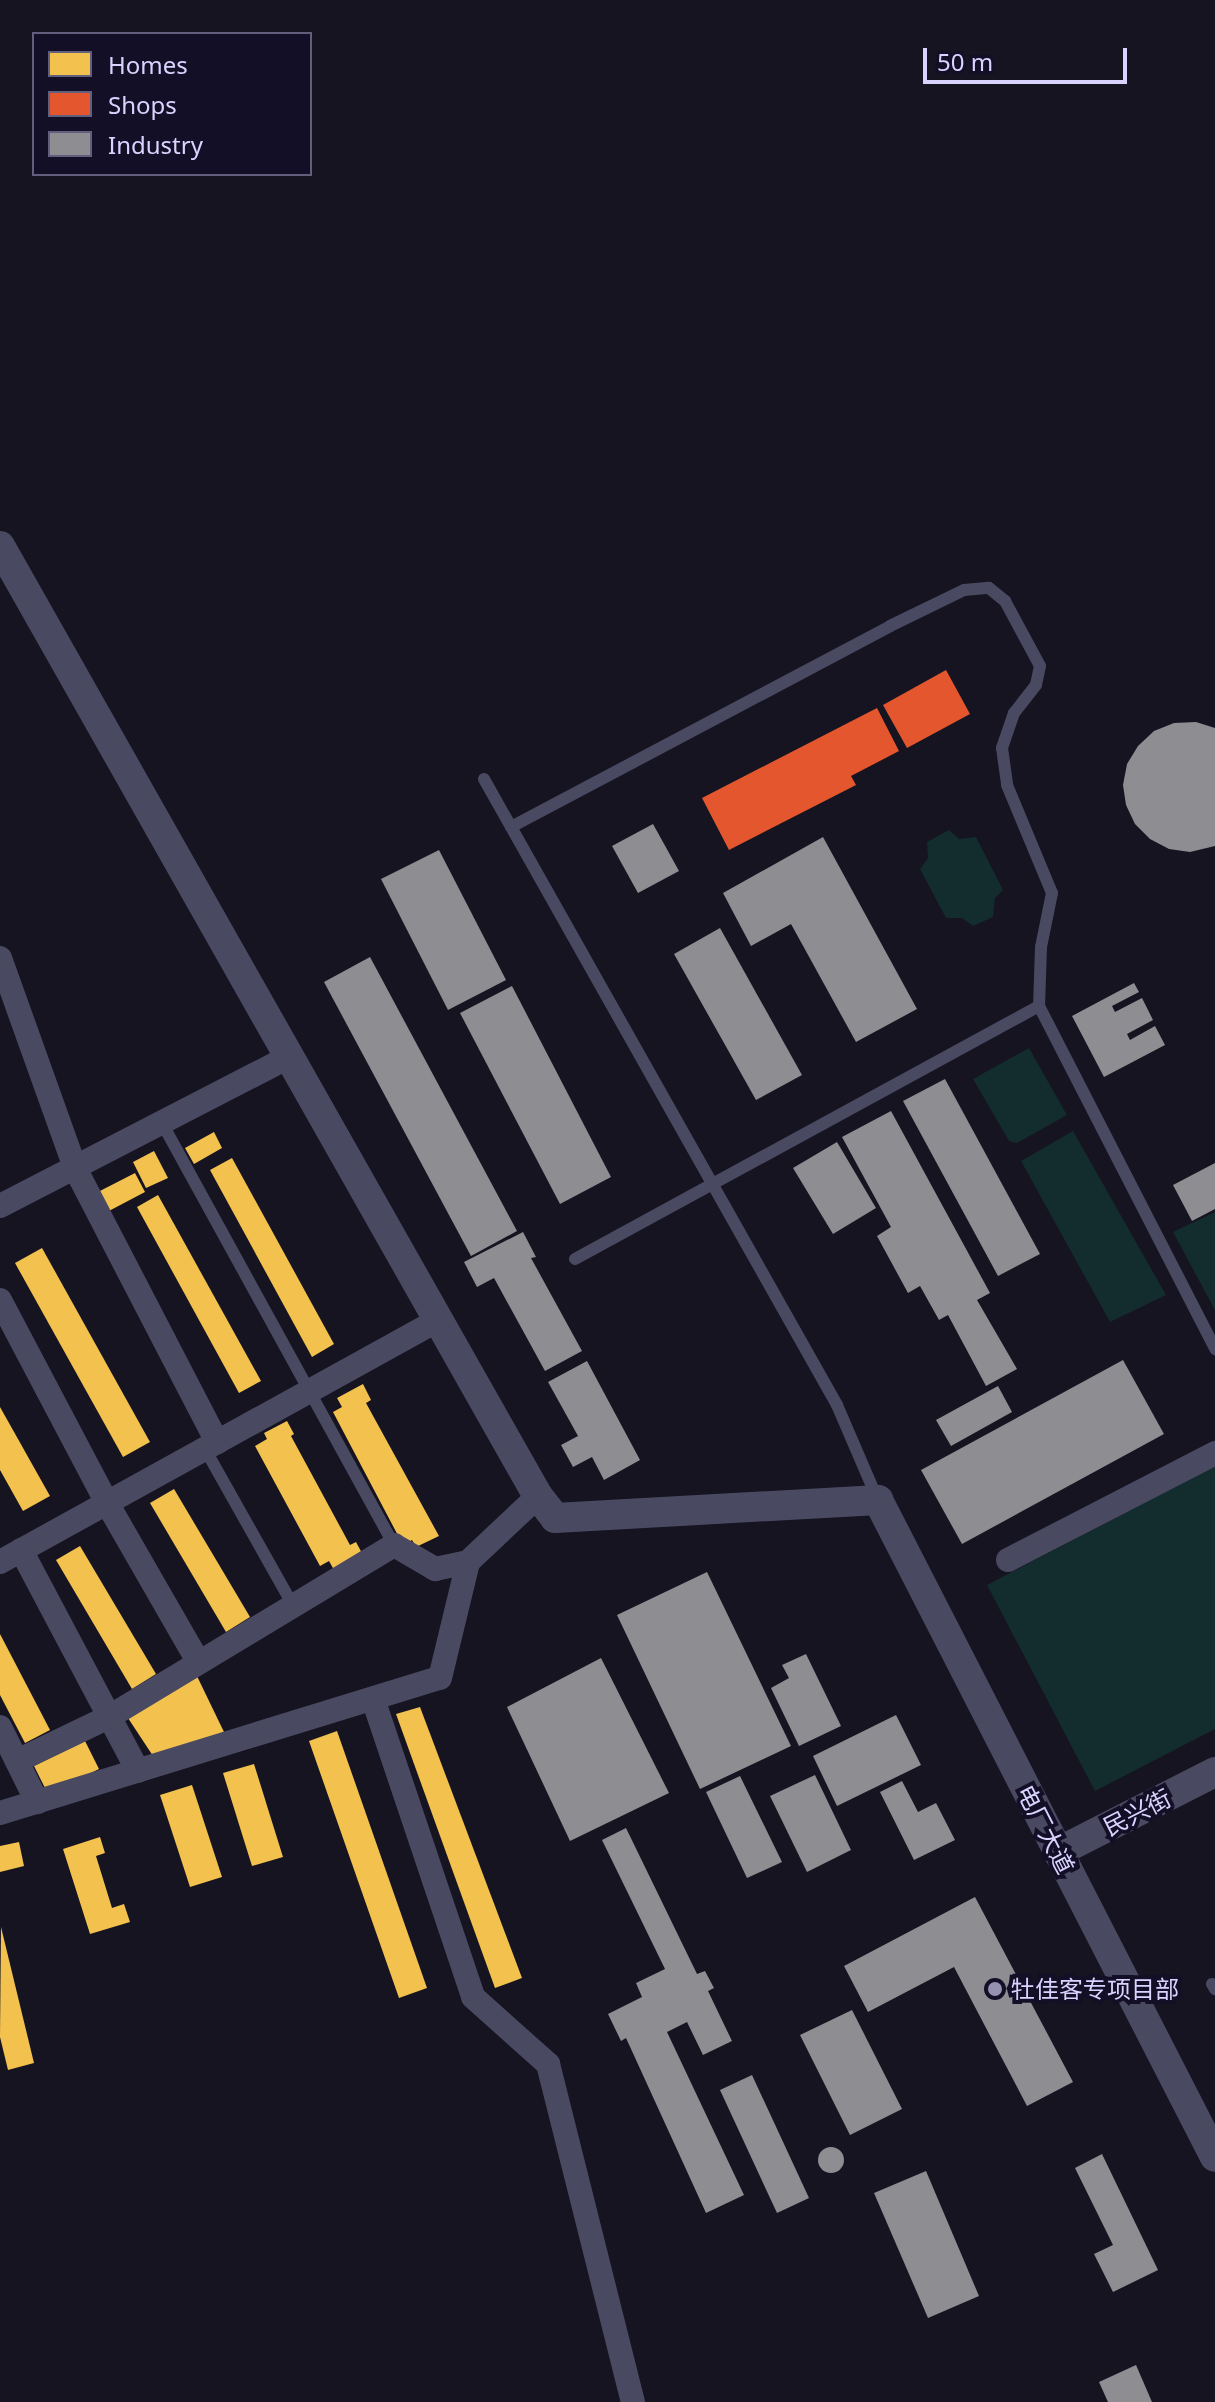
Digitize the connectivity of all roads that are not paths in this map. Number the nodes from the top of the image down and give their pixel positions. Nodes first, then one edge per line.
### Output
1 (0, 546) edge
2 (484, 779) dead end
3 (511, 827) junction
4 (0, 959) edge
5 (1039, 1006) junction
6 (289, 1057) junction
7 (162, 1123) junction
8 (75, 1168) junction
9 (712, 1185) junction
10 (0, 1206) edge
11 (575, 1259) dead end
12 (0, 1300) edge
13 (438, 1320) junction
14 (1215, 1349) edge
15 (307, 1393) junction
16 (211, 1446) junction
17 (1215, 1453) edge
18 (538, 1496) junction
19 (878, 1500) junction
20 (107, 1503) junction
21 (394, 1545) junction
22 (11, 1556) edge
23 (1008, 1560) dead end
24 (468, 1562) junction
25 (293, 1605) junction
26 (198, 1661) junction
27 (373, 1699) junction
28 (109, 1717) junction
29 (0, 1727) edge
30 (17, 1761) junction
31 (138, 1771) junction
32 (1215, 1772) edge
33 (37, 1802) junction
34 (0, 1813) edge
35 (1058, 1852) junction
36 (1215, 2157) edge
37 (633, 2402) edge

1 - 6 street
2 - 3 lane
3 - 5 lane
3 - 9 lane
4 - 8 street
5 - 9 lane
5 - 14 lane
6 - 7 street
6 - 13 street
7 - 8 street
7 - 15 lane
8 - 10 street
8 - 16 street
9 - 11 lane
9 - 19 lane
12 - 20 street
13 - 15 street
13 - 18 street
15 - 16 street
15 - 21 lane
16 - 20 street
16 - 25 lane
17 - 23 street
18 - 19 street
18 - 24 street
19 - 35 street, 电厂大道
20 - 22 street
20 - 26 street
21 - 24 street
21 - 25 street
22 - 28 street
24 - 27 street
25 - 26 street
26 - 28 street
27 - 31 street
27 - 37 street
28 - 30 street
28 - 31 street
29 - 30 street
30 - 33 street
31 - 33 street
32 - 35 street, 民兴街
33 - 34 street
35 - 36 street, 电厂大道

